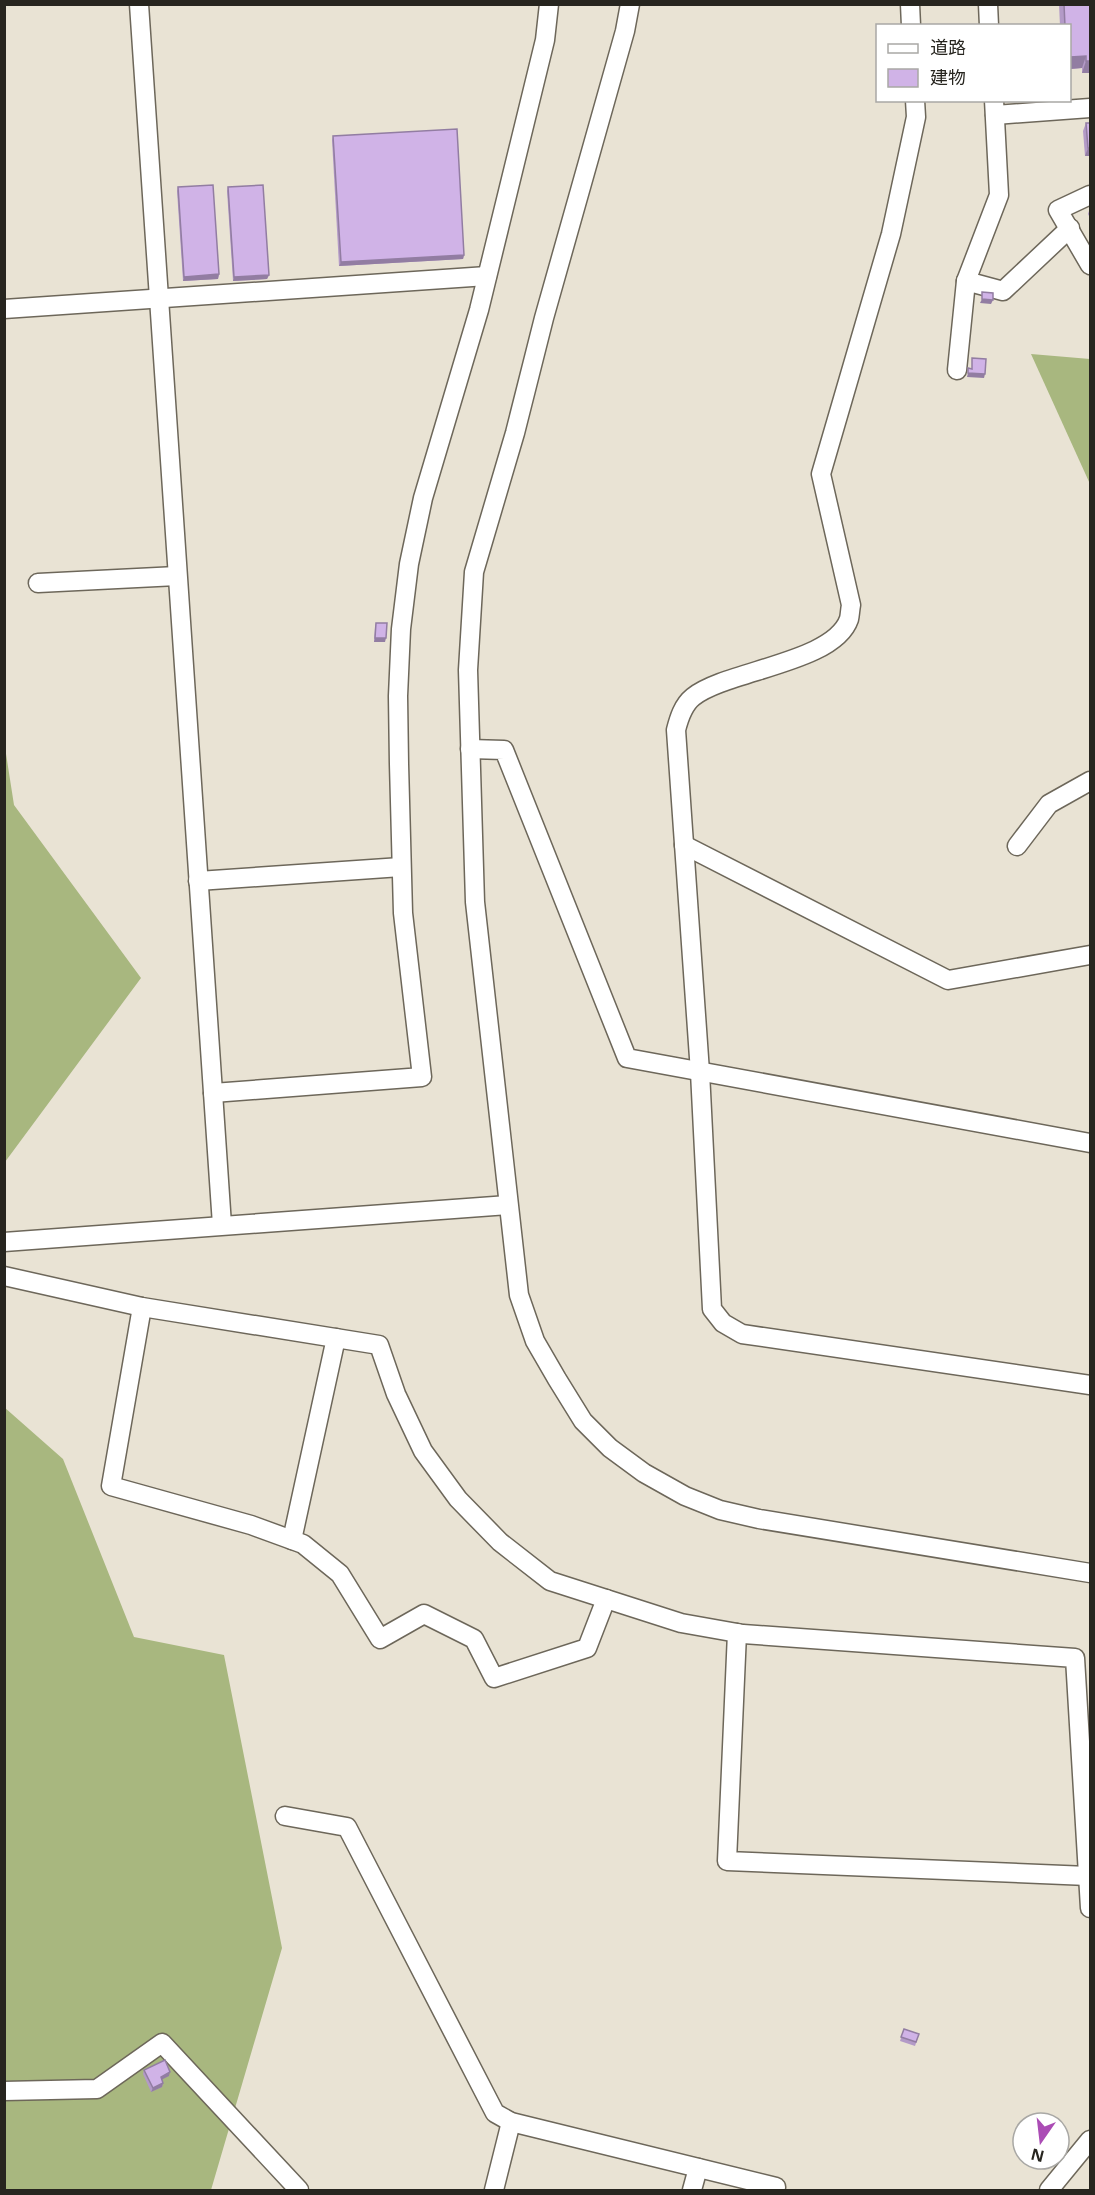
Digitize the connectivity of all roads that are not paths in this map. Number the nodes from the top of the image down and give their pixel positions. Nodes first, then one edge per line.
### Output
1 (139, 4) edge
2 (549, 4) edge
3 (630, 4) edge
4 (910, 4) edge
5 (988, 4) edge
6 (911, 24) edge
7 (989, 24) edge
8 (915, 102) edge
9 (994, 108) edge
10 (1090, 108) edge
11 (1090, 195) edge
12 (1070, 228) junction
13 (1090, 265) edge
14 (487, 276) junction
15 (966, 281) junction
16 (159, 299) junction
17 (4, 309) edge
18 (957, 370) dead end
19 (177, 576) junction
20 (38, 583) dead end
21 (470, 749) junction
22 (1090, 781) edge
23 (684, 845) junction
24 (1017, 846) dead end
25 (401, 867) junction
26 (198, 881) junction
27 (1090, 955) edge
28 (700, 1072) junction
29 (213, 1093) junction
30 (1090, 1143) edge
31 (508, 1205) junction
32 (222, 1225) junction
33 (4, 1242) edge
34 (4, 1276) edge
35 (142, 1307) junction
36 (336, 1338) junction
37 (1090, 1385) edge
38 (292, 1540) junction
39 (1090, 1573) edge
40 (606, 1599) junction
41 (736, 1633) junction
42 (285, 1816) dead end
43 (1089, 1876) junction
44 (1090, 1908) edge
45 (4, 2091) edge
46 (511, 2122) junction
47 (1090, 2140) edge
48 (698, 2168) junction
49 (776, 2187) dead end
50 (299, 2190) edge
51 (494, 2190) edge
52 (692, 2190) edge
53 (1049, 2190) edge

1 - 16 street
2 - 14 street
3 - 21 street
4 - 6 street
5 - 7 street
8 - 23 street
9 - 10 street
9 - 15 street
11 - 12 street
12 - 13 street
12 - 15 street
14 - 16 street
14 - 25 street
15 - 18 street
16 - 17 street
16 - 19 street
19 - 20 street
19 - 26 street
21 - 28 street
21 - 31 street
22 - 24 street
23 - 27 street
23 - 28 street
25 - 26 street
25 - 29 street
26 - 29 street
28 - 30 street
28 - 37 street
29 - 32 street
31 - 32 street
31 - 39 street
32 - 33 street
34 - 35 street
35 - 36 street
35 - 38 street
36 - 38 street
36 - 40 street
38 - 40 street
40 - 41 street
41 - 43 street
41 - 43 street
42 - 46 street
43 - 44 street
45 - 50 street
46 - 48 street
46 - 51 street
47 - 53 street
48 - 49 street
48 - 52 street

